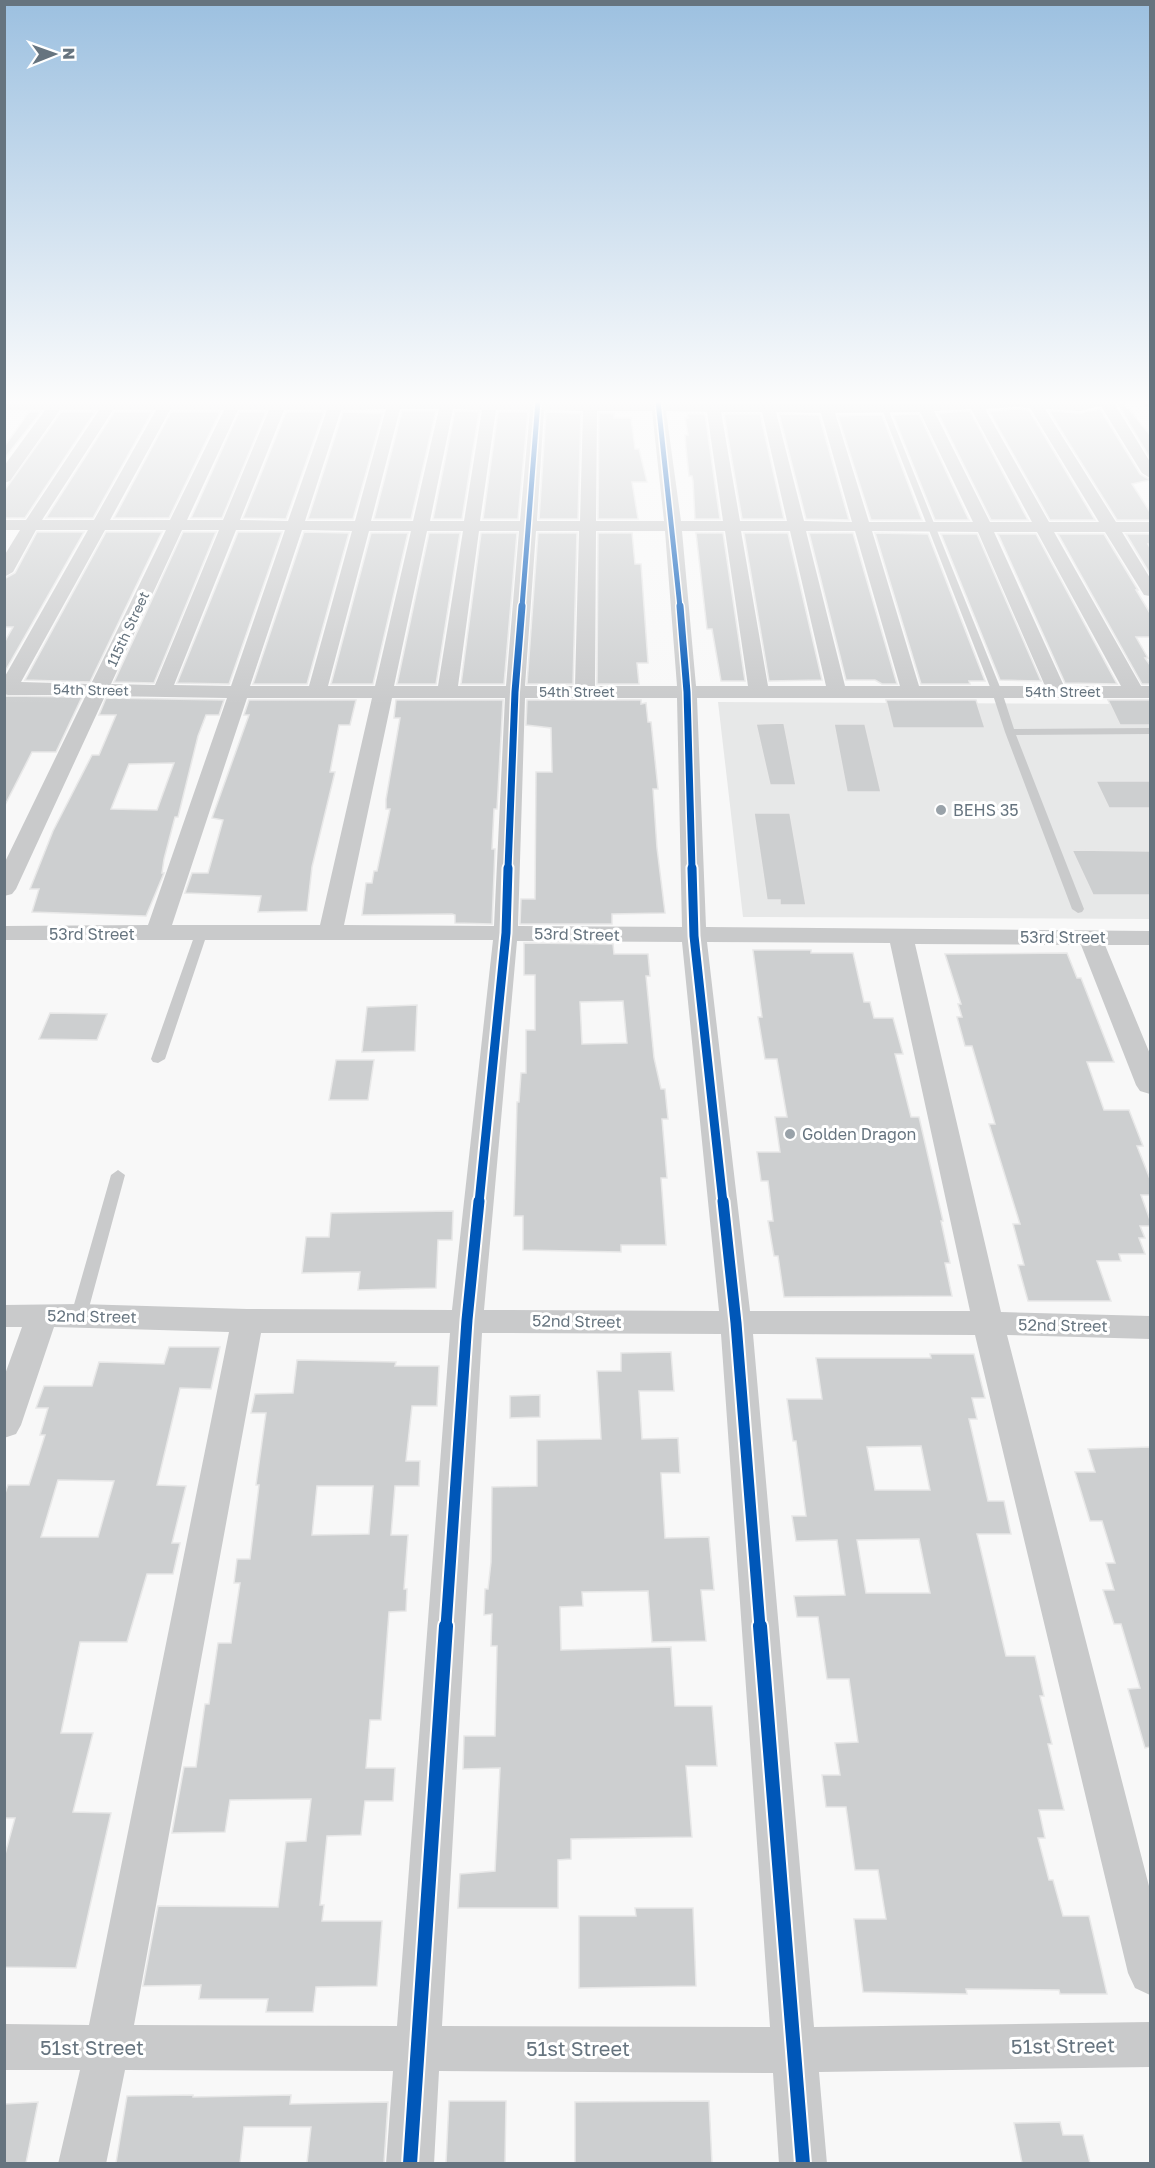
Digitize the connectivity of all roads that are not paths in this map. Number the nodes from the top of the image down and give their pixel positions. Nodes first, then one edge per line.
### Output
1 (46, 502) edge
2 (113, 502) edge
3 (187, 502) edge
4 (240, 502) edge
5 (303, 502) edge
6 (367, 502) edge
7 (425, 502) edge
8 (474, 502) edge
9 (529, 502) edge
10 (588, 502) edge
11 (670, 502) edge
12 (728, 502) edge
13 (792, 502) edge
14 (855, 502) edge
15 (922, 502) edge
16 (972, 502) edge
17 (1029, 502) edge
18 (1096, 502) edge
19 (177, 524) junction
20 (4, 525) edge
21 (31, 525) junction
22 (101, 525) junction
23 (231, 525) junction
24 (295, 526) junction
25 (361, 526) junction
26 (420, 526) junction
27 (470, 526) junction
28 (527, 526) junction
29 (588, 526) junction
30 (673, 526) junction
31 (732, 526) junction
32 (798, 526) junction
33 (862, 526) junction
34 (932, 527) junction
35 (984, 527) junction
36 (1043, 527) junction
37 (1111, 527) junction
38 (1150, 527) edge
39 (4, 572) edge
40 (1150, 591) edge
41 (6, 688) edge
42 (100, 690) junction
43 (162, 691) junction
44 (239, 692) junction
45 (317, 692) junction
46 (384, 692) junction
47 (447, 692) junction
48 (515, 692) junction
49 (585, 692) junction
50 (687, 692) junction
51 (759, 692) junction
52 (837, 692) junction
53 (911, 692) junction
54 (997, 692) junction
55 (1057, 692) junction
56 (1142, 692) edge
57 (1150, 731) edge
58 (1010, 732) junction
59 (4, 889) edge
60 (1078, 909) dead end
61 (330, 932) junction
62 (4, 933) edge
63 (506, 933) junction
64 (158, 934) junction
65 (201, 934) junction
66 (694, 936) junction
67 (902, 937) junction
68 (1090, 938) junction
69 (1150, 938) edge
70 (158, 1059) dead end
71 (1150, 1085) edge
72 (118, 1175) dead end
73 (79, 1315) junction
74 (4, 1316) edge
75 (42, 1316) junction
76 (467, 1320) junction
77 (248, 1321) junction
78 (736, 1323) junction
79 (988, 1323) junction
80 (1150, 1327) edge
81 (4, 1425) edge
82 (1150, 1973) edge
83 (1150, 2045) edge
84 (4, 2047) edge
85 (107, 2048) junction
86 (418, 2049) junction
87 (794, 2050) junction
88 (82, 2163) edge
89 (410, 2163) edge
90 (803, 2163) edge

1 - 21 street
2 - 22 street
3 - 19 street, 115th Street
4 - 23 street
5 - 24 street
6 - 25 street
7 - 26 street
8 - 27 street
9 - 28 street
10 - 29 street
11 - 30 street
12 - 31 street
13 - 32 street
14 - 33 street
15 - 34 lane
16 - 35 street
17 - 36 street
18 - 37 street
19 - 22 street
19 - 23 street
19 - 42 street, 115th Street
20 - 21 street
21 - 22 street
21 - 39 street
22 - 41 street
23 - 24 street
23 - 43 street
24 - 25 street
24 - 44 street
25 - 26 street
25 - 45 street
26 - 27 street
26 - 46 street
27 - 28 street
27 - 47 street
28 - 29 street
28 - 48 street
29 - 30 street
29 - 49 street
30 - 31 street
30 - 50 street
31 - 32 street
31 - 51 street
32 - 33 street
32 - 52 street
33 - 34 street
33 - 53 street
34 - 35 street
34 - 54 lane
35 - 36 street
35 - 55 street
36 - 37 street
36 - 56 street
37 - 38 street
37 - 40 street
41 - 42 street, 54th Street
42 - 43 street, 54th Street
42 - 59 street, 115th Street
43 - 44 street, 54th Street
44 - 45 street, 54th Street
44 - 64 street
45 - 46 street, 54th Street
46 - 47 street, 54th Street
46 - 61 street
47 - 48 street, 54th Street
48 - 49 street, 54th Street
48 - 63 street
49 - 50 street, 54th Street
50 - 51 street, 54th Street
50 - 66 street
51 - 52 street, 54th Street
52 - 53 street, 54th Street
53 - 54 street, 54th Street
54 - 55 street, 54th Street
54 - 58 lane
55 - 56 street, 54th Street
57 - 58 lane
58 - 60 lane
61 - 63 street, 53rd Street
61 - 65 street, 53rd Street
62 - 64 street, 53rd Street
63 - 66 street, 53rd Street
63 - 76 street
64 - 65 street, 53rd Street
65 - 70 lane
66 - 67 street, 53rd Street
66 - 78 street
67 - 68 street, 53rd Street
67 - 79 street
68 - 69 street, 53rd Street
68 - 71 street
72 - 73 lane
73 - 75 street, 52nd Street
73 - 77 street, 52nd Street
74 - 75 street, 52nd Street
75 - 81 street
76 - 77 street, 52nd Street
76 - 78 street, 52nd Street
76 - 86 street
77 - 85 street
78 - 79 street, 52nd Street
78 - 87 street
79 - 80 street, 52nd Street
79 - 82 street
83 - 87 street, 51st Street
84 - 85 street, 51st Street
85 - 86 street, 51st Street
85 - 88 street
86 - 87 street, 51st Street
86 - 89 street
87 - 90 street

